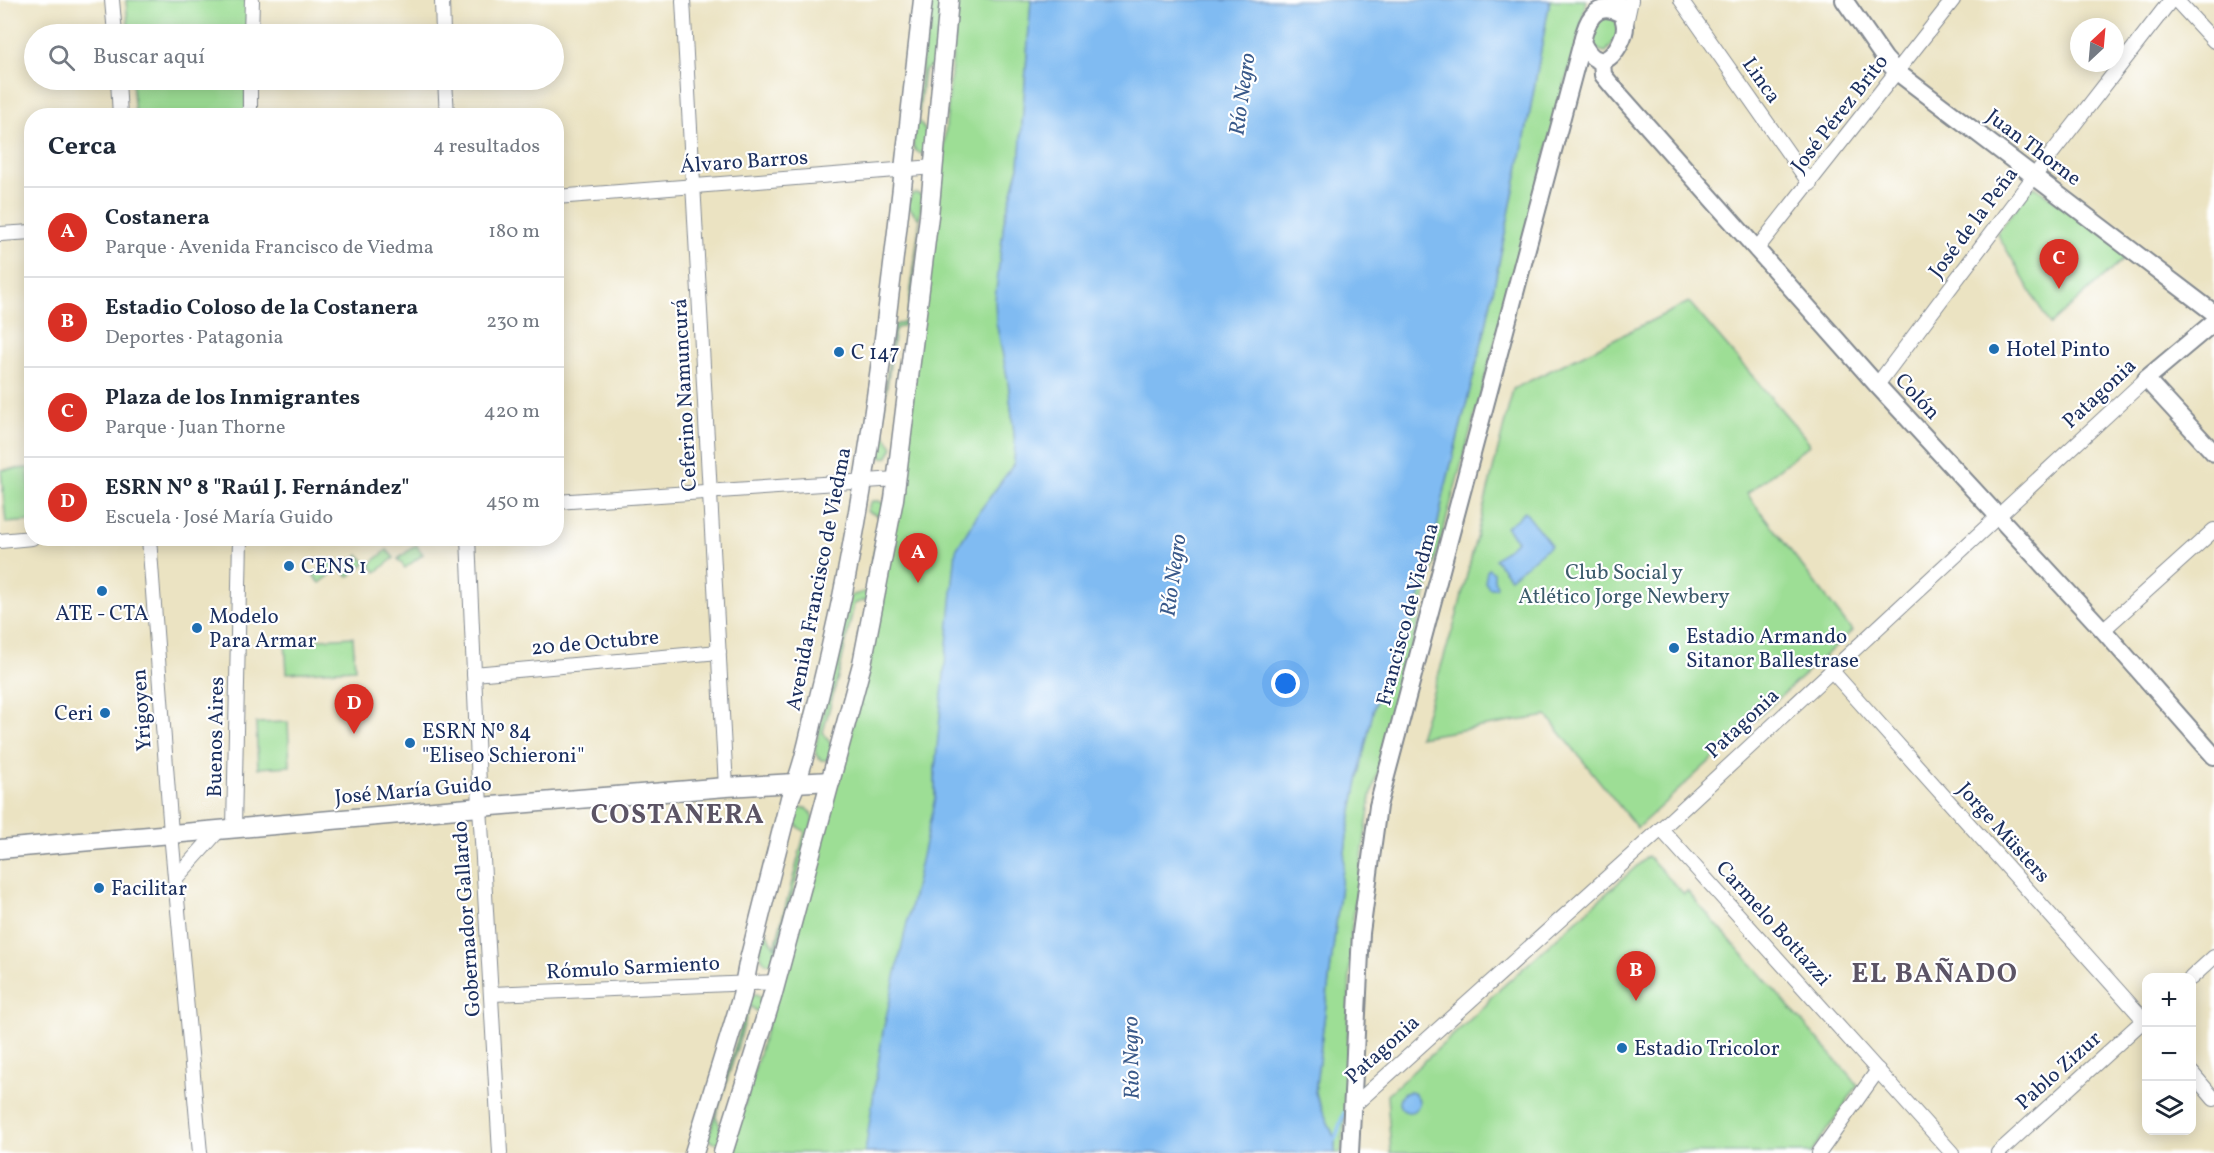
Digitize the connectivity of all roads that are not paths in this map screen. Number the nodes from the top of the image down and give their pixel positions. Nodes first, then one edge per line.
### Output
1 (112, 0) edge
2 (252, 0) edge
3 (442, 0) edge
4 (683, 0) edge
5 (923, 0) edge
6 (950, 0) edge
7 (1592, 0) edge
8 (1681, 0) edge
9 (1844, 0) edge
10 (1953, 0) edge
11 (2171, 0) edge
12 (2176, 0) edge
13 (1622, 4) edge
14 (1587, 21) junction
15 (114, 24) edge
16 (251, 24) edge
17 (443, 24) edge
18 (2214, 41) edge
19 (1582, 42) junction
20 (1599, 61) junction
21 (1897, 72) junction
22 (119, 90) edge
23 (250, 90) edge
24 (446, 90) edge
25 (1569, 96) junction
26 (120, 108) edge
27 (250, 108) edge
28 (447, 108) edge
29 (934, 167) junction
30 (903, 170) junction
31 (2035, 175) junction
32 (1810, 184) junction
33 (693, 186) junction
34 (564, 196) edge
35 (24, 232) edge
36 (0, 234) edge
37 (1756, 250) junction
38 (2214, 313) edge
39 (2214, 322) edge
40 (2146, 379) junction
41 (1877, 385) junction
42 (2214, 453) edge
43 (896, 479) junction
44 (863, 482) junction
45 (710, 492) junction
46 (564, 501) edge
47 (1999, 516) junction
48 (2214, 530) edge
49 (24, 539) edge
50 (0, 541) edge
51 (150, 546) edge
52 (240, 546) edge
53 (468, 546) edge
54 (2103, 630) junction
55 (719, 652) junction
56 (1831, 670) junction
57 (474, 674) junction
58 (2211, 747) edge
59 (831, 781) junction
60 (796, 782) junction
61 (726, 787) junction
62 (480, 807) junction
63 (227, 829) junction
64 (1661, 829) junction
65 (171, 833) junction
66 (0, 849) edge
67 (176, 878) junction
68 (2214, 957) edge
69 (2196, 973) edge
70 (745, 982) junction
71 (776, 982) junction
72 (492, 994) junction
73 (2142, 1016) edge
74 (2142, 1024) edge
75 (1878, 1070) junction
76 (2196, 1078) edge
77 (2214, 1099) edge
78 (1352, 1107) junction
79 (200, 1153) edge
80 (500, 1153) edge
81 (694, 1153) edge
82 (723, 1153) edge
83 (1350, 1153) edge
84 (1819, 1153) edge
85 (1952, 1153) edge
86 (1998, 1153) edge

1 - 15 street
2 - 16 street
3 - 17 street
4 - 33 street, Ceferino Namuncurá
5 - 30 main road, Avenida Francisco de Viedma
6 - 29 main road
7 - 14 street, Francisco de Viedma
8 - 32 street, Linca
9 - 21 street, Juan Thorne
10 - 21 street, José Pérez Brito
11 - 31 street, José de la Peña
12 - 18 street
13 - 14 street, Francisco de Viedma
13 - 20 street, Francisco de Viedma
14 - 19 street, Francisco de Viedma
19 - 20 street
19 - 25 street, Francisco de Viedma
20 - 25 street, Francisco de Viedma
20 - 37 street, Colón
21 - 31 street, Juan Thorne
21 - 32 street, José Pérez Brito
22 - 26 street
23 - 27 street
24 - 28 street
25 - 78 street, Francisco de Viedma
29 - 30 street, Álvaro Barros
29 - 43 main road
30 - 33 street, Álvaro Barros
30 - 44 main road, Avenida Francisco de Viedma
31 - 38 street, Juan Thorne
31 - 41 street, José de la Peña
32 - 37 street, José Pérez Brito
33 - 34 street, Álvaro Barros
33 - 45 street, Ceferino Namuncurá
35 - 36 street
37 - 41 street, Colón
39 - 40 street, Patagonia
40 - 42 street
40 - 47 street, Patagonia
41 - 47 street, Colón
43 - 44 street
43 - 59 main road
44 - 45 street
44 - 60 main road, Avenida Francisco de Viedma
45 - 46 street
45 - 55 street, Ceferino Namuncurá
47 - 54 street, Colón
47 - 56 street, Patagonia
48 - 54 street
49 - 50 street
51 - 65 street, Yrigoyen
52 - 63 street, Buenos Aires
53 - 57 street, Gobernador Gallardo
54 - 58 street, Colón
55 - 57 street, 20 de Octubre
55 - 61 street, Ceferino Namuncurá
56 - 64 street, Patagonia
56 - 73 street, Jorge Müsters
57 - 62 street, Gobernador Gallardo
59 - 60 main road, José María Guido
59 - 71 main road
60 - 61 main road, José María Guido
60 - 70 main road, Avenida Francisco de Viedma
61 - 62 main road, José María Guido
62 - 63 main road, José María Guido
62 - 72 street, Gobernador Gallardo
63 - 65 main road, José María Guido
63 - 67 street
64 - 75 street, Carmelo Bottazzi
64 - 78 street, Patagonia
65 - 66 main road, José María Guido
65 - 67 street, Yrigoyen
67 - 79 street, Yrigoyen
68 - 69 street
70 - 71 street, Rómulo Sarmiento
70 - 72 street, Rómulo Sarmiento
70 - 81 main road, Avenida Francisco de Viedma
71 - 82 main road
72 - 80 street, Gobernador Gallardo
74 - 86 street, Pablo Zizur
75 - 84 street
75 - 85 street, Carmelo Bottazzi
76 - 77 street
78 - 83 street, Francisco de Viedma

